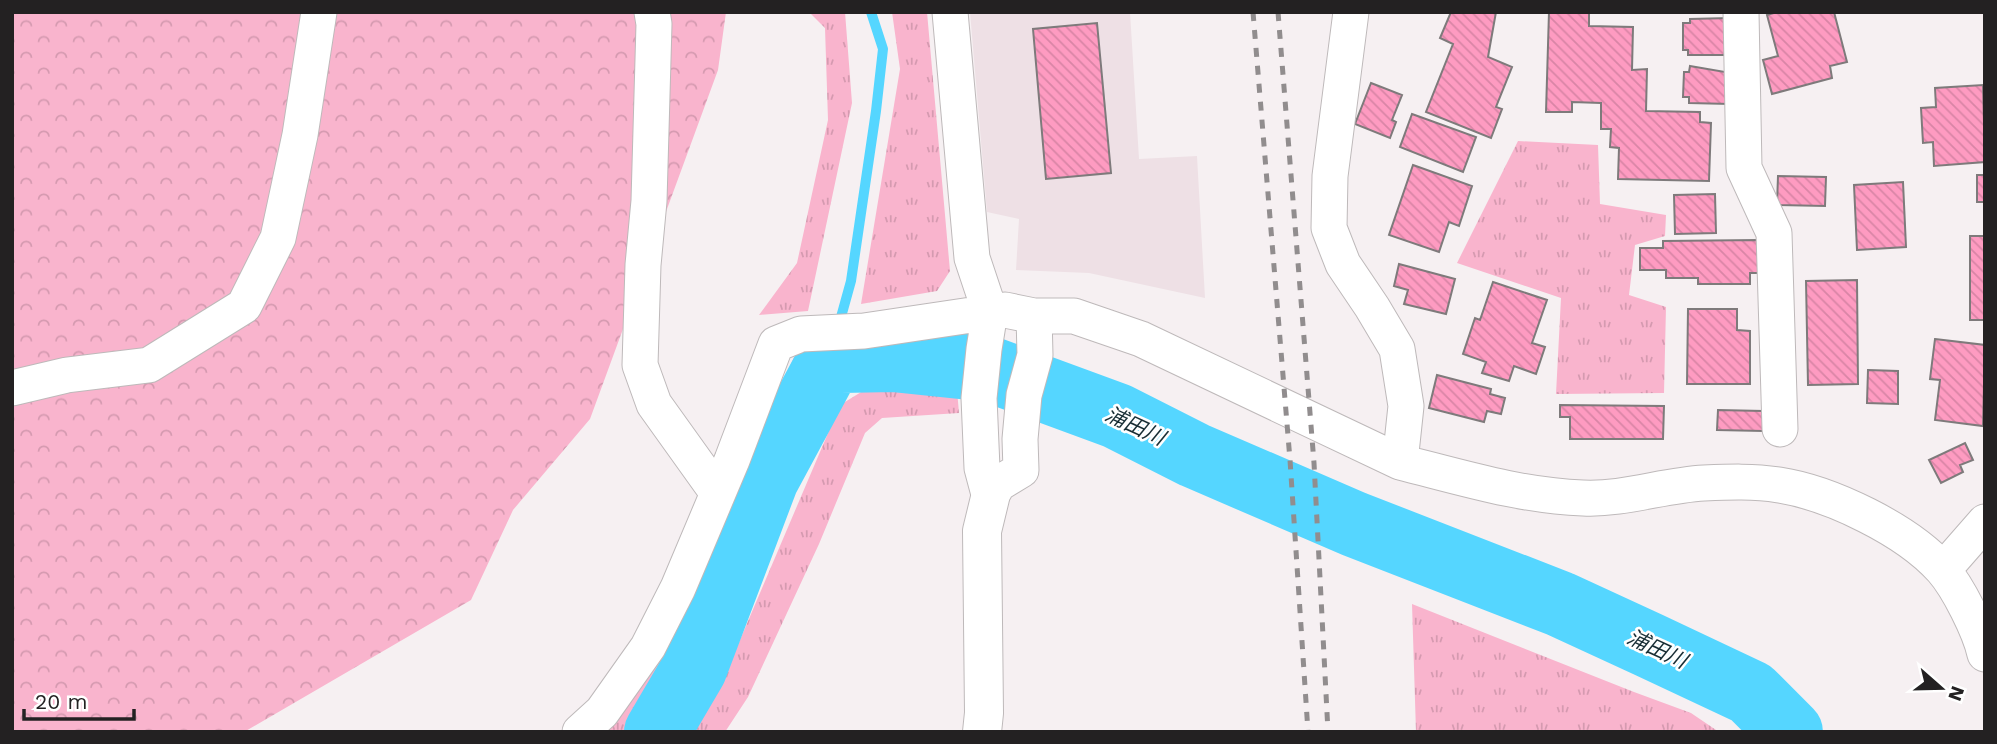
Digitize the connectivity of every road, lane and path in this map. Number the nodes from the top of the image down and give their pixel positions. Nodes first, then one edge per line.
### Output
1 (320, 12) edge
2 (652, 12) edge
3 (950, 12) edge
4 (1351, 12) edge
5 (1741, 12) edge
6 (990, 312) junction
7 (1034, 316) junction
8 (12, 388) edge
9 (1780, 429) dead end
10 (1400, 462) junction
11 (717, 492) junction
12 (990, 498) junction
13 (1985, 522) edge
14 (1943, 570) junction
15 (1985, 654) edge
16 (580, 732) edge
17 (982, 732) edge

1 - 8 street
2 - 11 street
3 - 6 street
4 - 10 street
5 - 9 street
6 - 7 street
6 - 11 street
6 - 12 street
7 - 10 street
7 - 12 street
10 - 14 street
11 - 16 street
12 - 17 street
13 - 14 street
14 - 15 street

